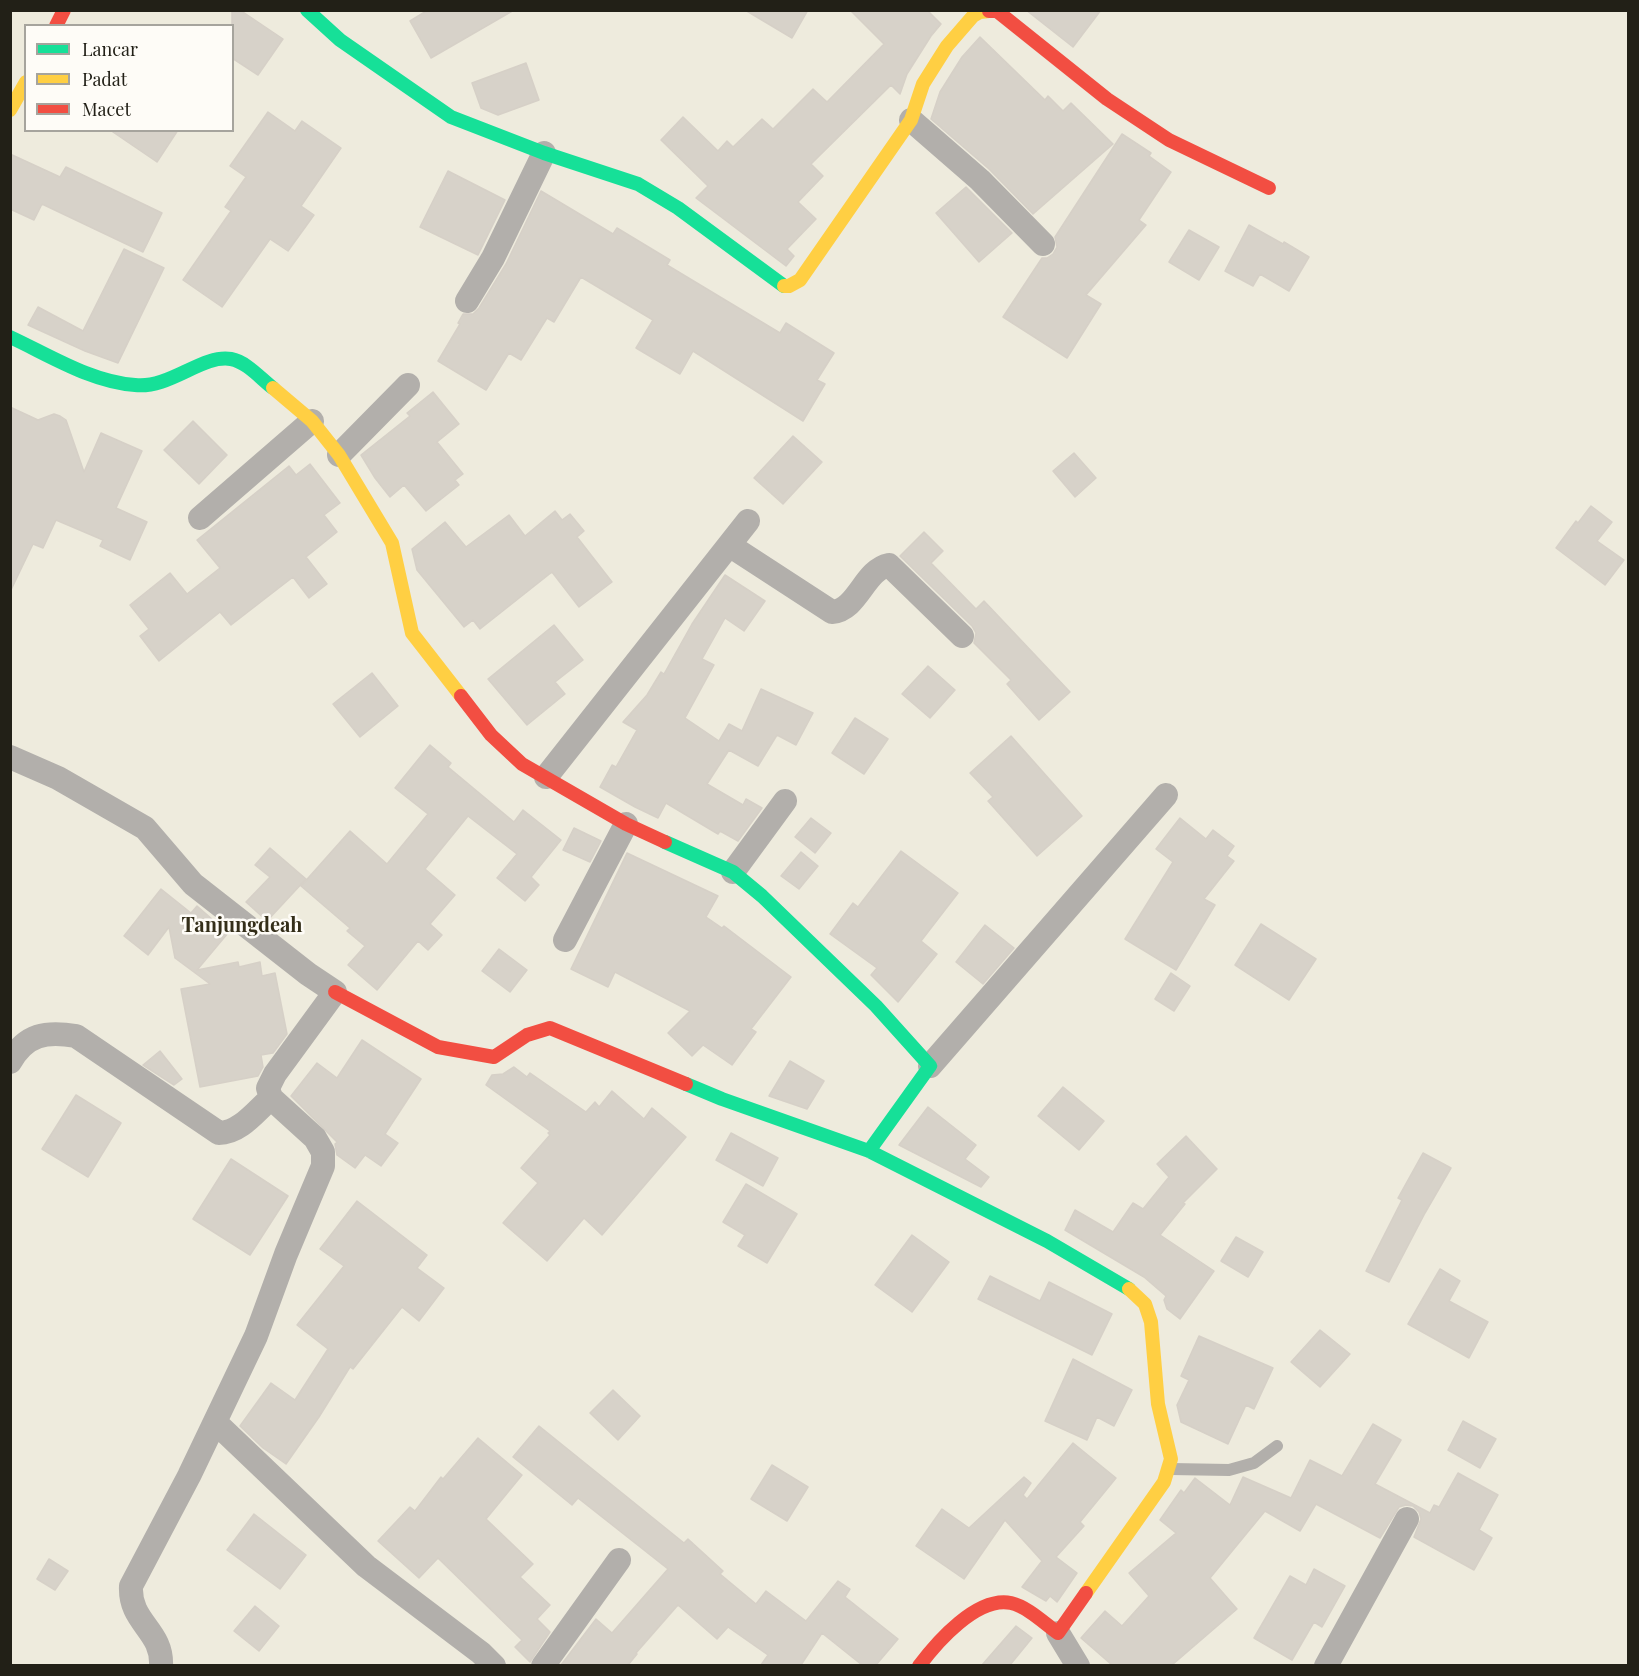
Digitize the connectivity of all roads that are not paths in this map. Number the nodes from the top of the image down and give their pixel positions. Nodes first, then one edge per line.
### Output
1 (64, 10) edge
2 (307, 10) edge
3 (980, 11) edge
4 (57, 24) edge
5 (24, 86) edge
6 (10, 110) edge
7 (910, 120) junction
8 (544, 153) junction
9 (1269, 188) dead end
10 (1043, 244) dead end
11 (467, 301) dead end
12 (10, 337) edge
13 (408, 385) dead end
14 (312, 422) junction
15 (339, 456) junction
16 (200, 518) dead end
17 (748, 521) dead end
18 (729, 545) junction
19 (962, 636) dead end
20 (10, 757) edge
21 (546, 777) junction
22 (1166, 795) dead end
23 (785, 801) dead end
24 (626, 824) junction
25 (733, 872) junction
26 (565, 940) dead end
27 (335, 992) junction
28 (10, 1062) edge
29 (930, 1066) junction
30 (271, 1098) junction
31 (869, 1151) junction
32 (214, 1422) junction
33 (1277, 1446) dead end
34 (1170, 1469) junction
35 (1407, 1519) dead end
36 (619, 1560) dead end
37 (1058, 1633) junction
38 (160, 1665) edge
39 (494, 1665) edge
40 (543, 1665) edge
41 (919, 1665) edge
42 (1077, 1665) edge
43 (1326, 1665) edge

1 - 4 street
2 - 8 street
3 - 7 street
3 - 9 street
5 - 6 street
7 - 8 street
7 - 10 street
8 - 11 street
12 - 14 street
13 - 15 street
14 - 15 street
14 - 16 street
15 - 21 street
17 - 18 street
18 - 19 street
18 - 21 street
20 - 27 street
21 - 24 street
22 - 29 street
23 - 25 street
24 - 25 street
24 - 26 street
25 - 29 street
27 - 30 street
27 - 31 street
28 - 30 street
29 - 31 street
30 - 32 street
31 - 34 street
32 - 38 street
32 - 39 street
33 - 34 lane
34 - 37 street
35 - 43 street
36 - 40 street
37 - 41 street
37 - 42 street

